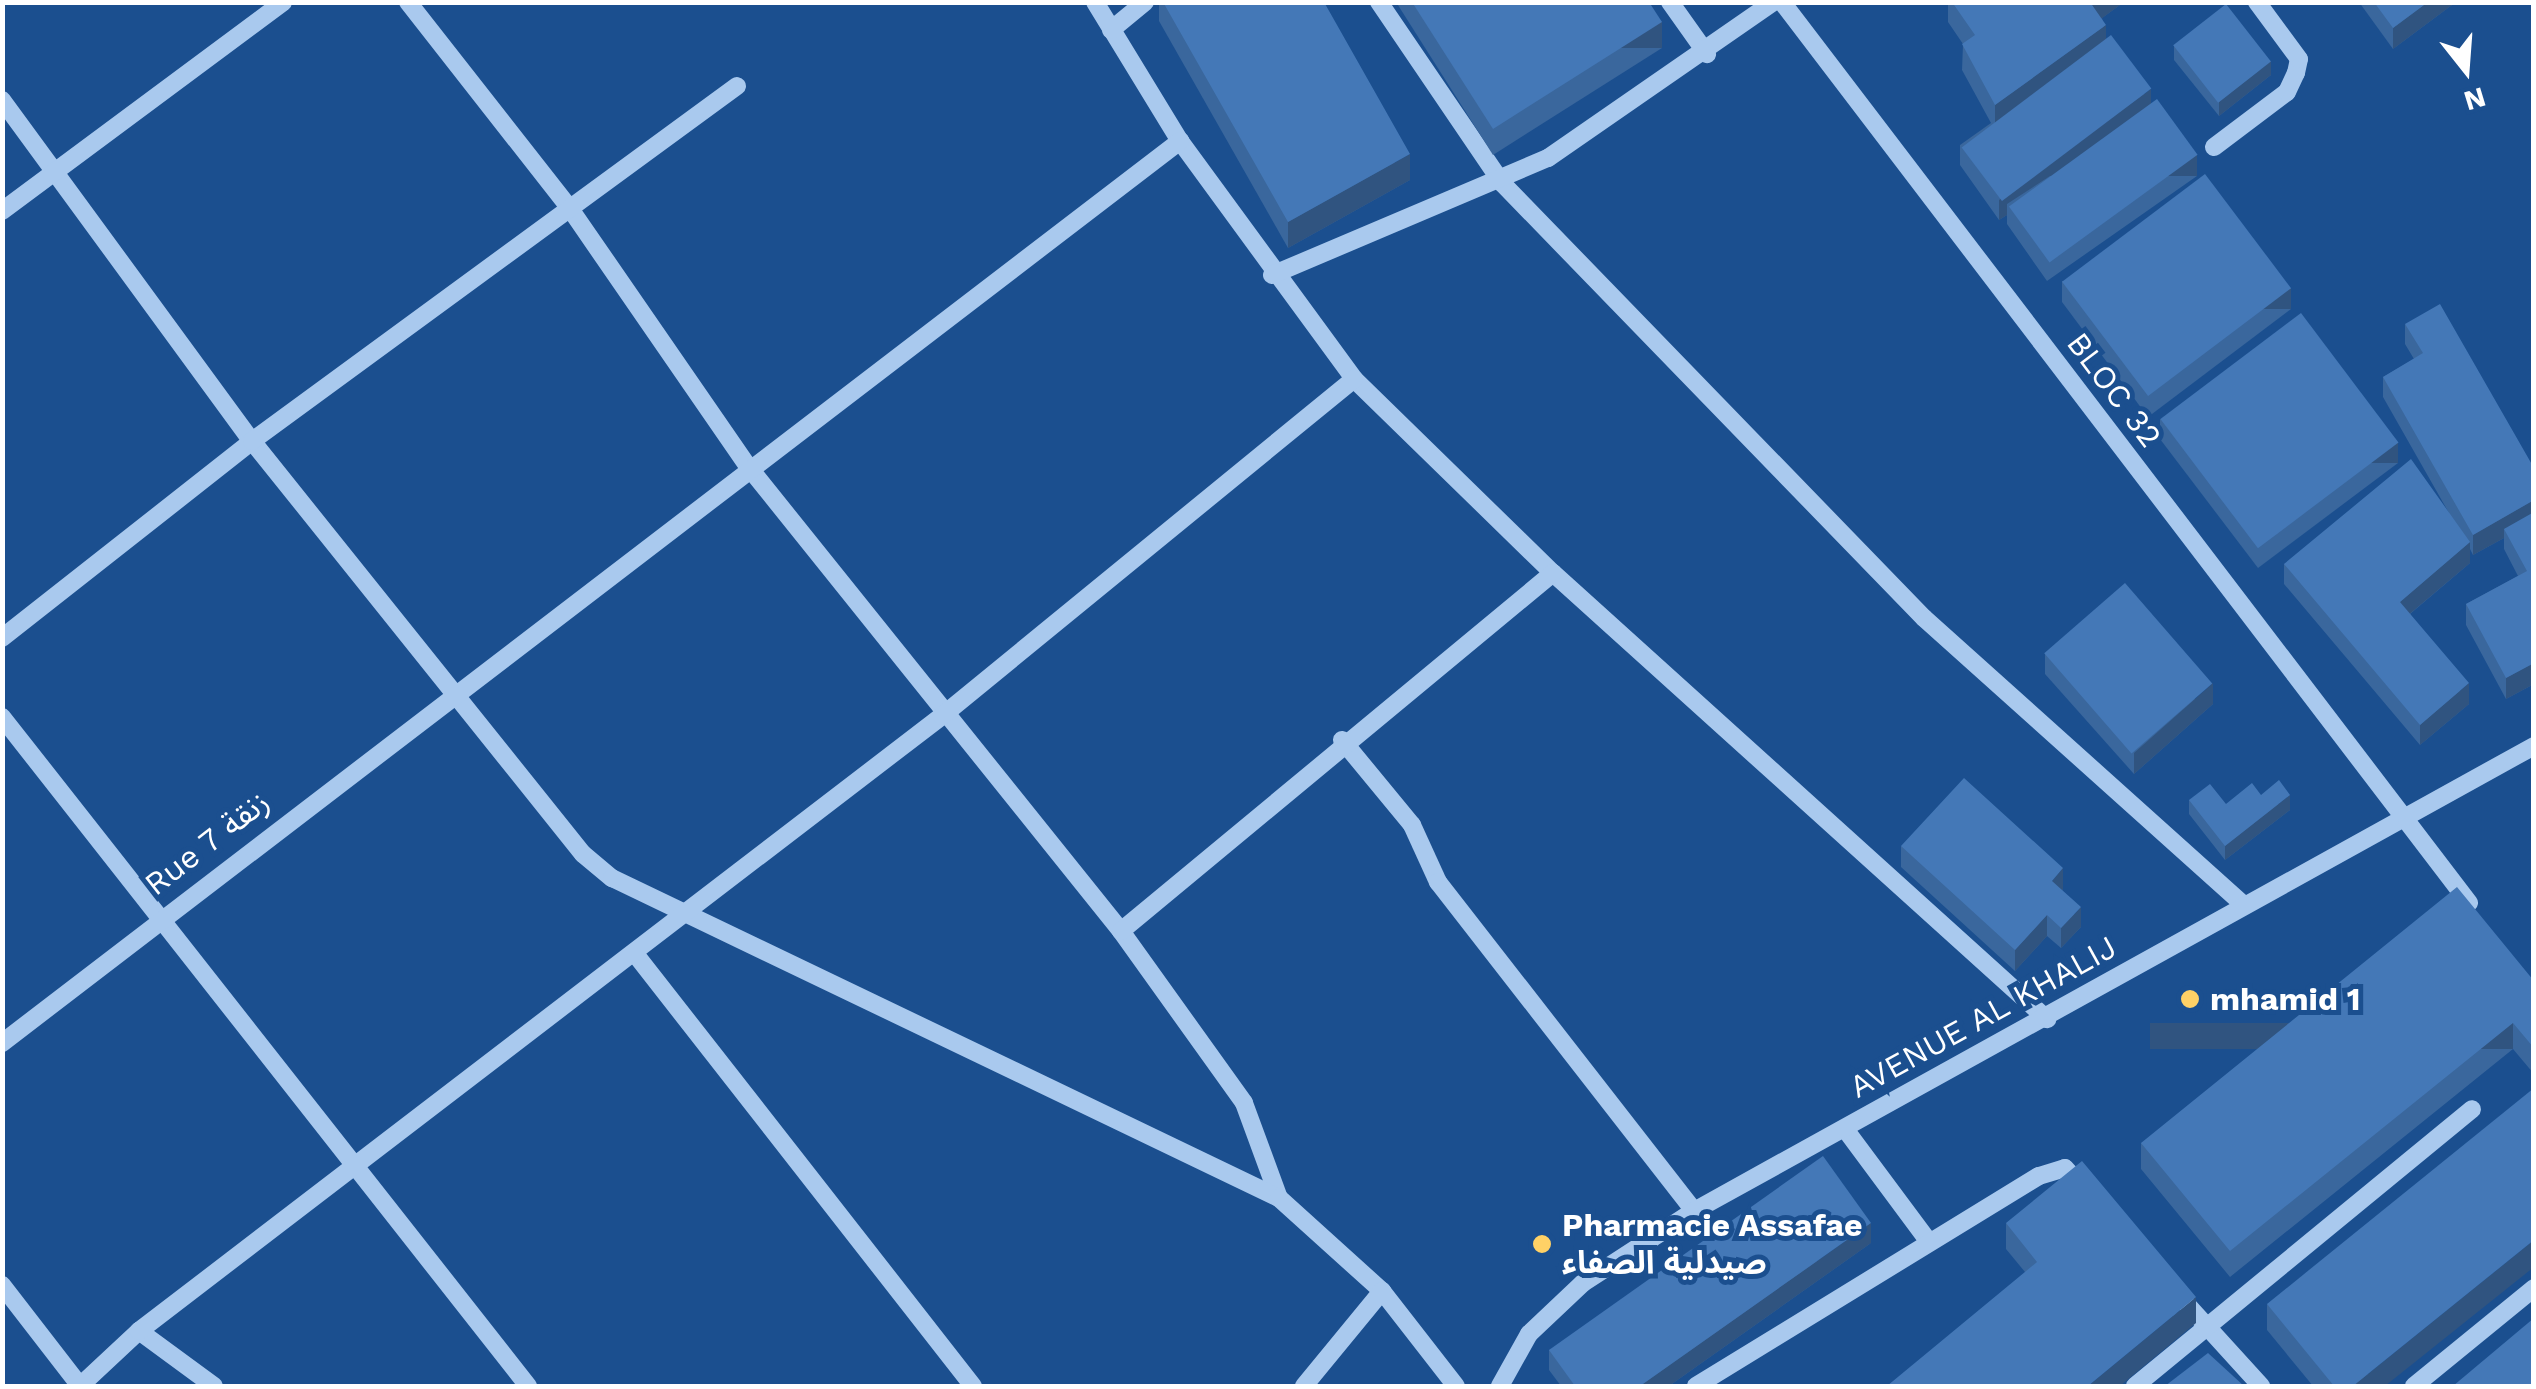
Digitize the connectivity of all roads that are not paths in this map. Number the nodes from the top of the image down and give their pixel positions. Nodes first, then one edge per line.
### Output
1 (283, 2) edge
2 (408, 2) edge
3 (1095, 2) edge
4 (1145, 2) edge
5 (1379, 2) edge
6 (1670, 2) edge
7 (1773, 2) edge
8 (1782, 2) edge
9 (2257, 2) edge
10 (1111, 30) junction
11 (1707, 54) junction
12 (737, 86) dead end
13 (2, 100) edge
14 (1180, 142) junction
15 (2214, 147) dead end
16 (58, 170) junction
17 (1502, 183) junction
18 (2, 210) edge
19 (571, 210) junction
20 (1272, 275) junction
21 (1354, 379) junction
22 (252, 441) junction
23 (748, 465) junction
24 (1554, 574) junction
25 (2, 638) edge
26 (450, 693) junction
27 (942, 716) junction
28 (2, 718) edge
29 (1342, 740) junction
30 (2534, 746) edge
31 (2399, 814) junction
32 (2240, 902) junction
33 (692, 914) junction
34 (157, 920) junction
35 (2485, 924) edge
36 (1121, 931) junction
37 (636, 954) junction
38 (2047, 1019) junction
39 (2, 1043) edge
40 (2472, 1109) dead end
41 (1844, 1129) junction
42 (354, 1167) junction
43 (1279, 1198) junction
44 (2094, 1200) edge
45 (1694, 1211) junction
46 (1929, 1242) junction
47 (2, 1284) edge
48 (2168, 1284) edge
49 (2534, 1288) edge
50 (1382, 1291) junction
51 (2206, 1325) junction
52 (139, 1331) junction
53 (80, 1386) edge
54 (214, 1386) edge
55 (528, 1386) edge
56 (973, 1386) edge
57 (1304, 1386) edge
58 (1456, 1386) edge
59 (1500, 1386) edge
60 (1696, 1386) edge
61 (2135, 1386) edge
62 (2261, 1386) edge
63 (2414, 1386) edge

1 - 16 street
2 - 19 street
3 - 10 street
4 - 10 street
5 - 17 street
6 - 11 street
7 - 11 street
8 - 31 street, BLOC 32
9 - 15 street
10 - 14 street
11 - 17 street
12 - 19 street
13 - 16 street
14 - 20 street
14 - 23 street, Rue 7 زنقة
16 - 18 street
16 - 22 street
17 - 20 street
17 - 32 street
19 - 22 street
19 - 23 street
20 - 21 street
21 - 24 street
21 - 27 street
22 - 25 street
22 - 26 street
23 - 26 street, Rue 7 زنقة
23 - 27 street
24 - 29 street
24 - 38 street
26 - 33 street
26 - 34 street, Rue 7 زنقة
27 - 33 street
27 - 36 street
28 - 34 street
29 - 36 street
29 - 45 street
30 - 31 street, AVENUE AL KHALIJ
31 - 32 street, AVENUE AL KHALIJ
31 - 35 street, BLOC 32
32 - 38 street, AVENUE AL KHALIJ
33 - 37 street
33 - 43 street
34 - 39 street, Rue 7 زنقة
34 - 42 street
36 - 43 street
37 - 42 street
37 - 56 street
38 - 41 street, AVENUE AL KHALIJ
40 - 51 street
41 - 45 street, AVENUE AL KHALIJ
41 - 46 street
42 - 52 street
42 - 55 street
43 - 50 street
44 - 46 street
45 - 59 street, AVENUE AL KHALIJ
46 - 60 street
47 - 53 street
48 - 51 street
49 - 63 street
50 - 57 street
50 - 58 street
51 - 61 street
51 - 62 street
52 - 53 street
52 - 54 street

